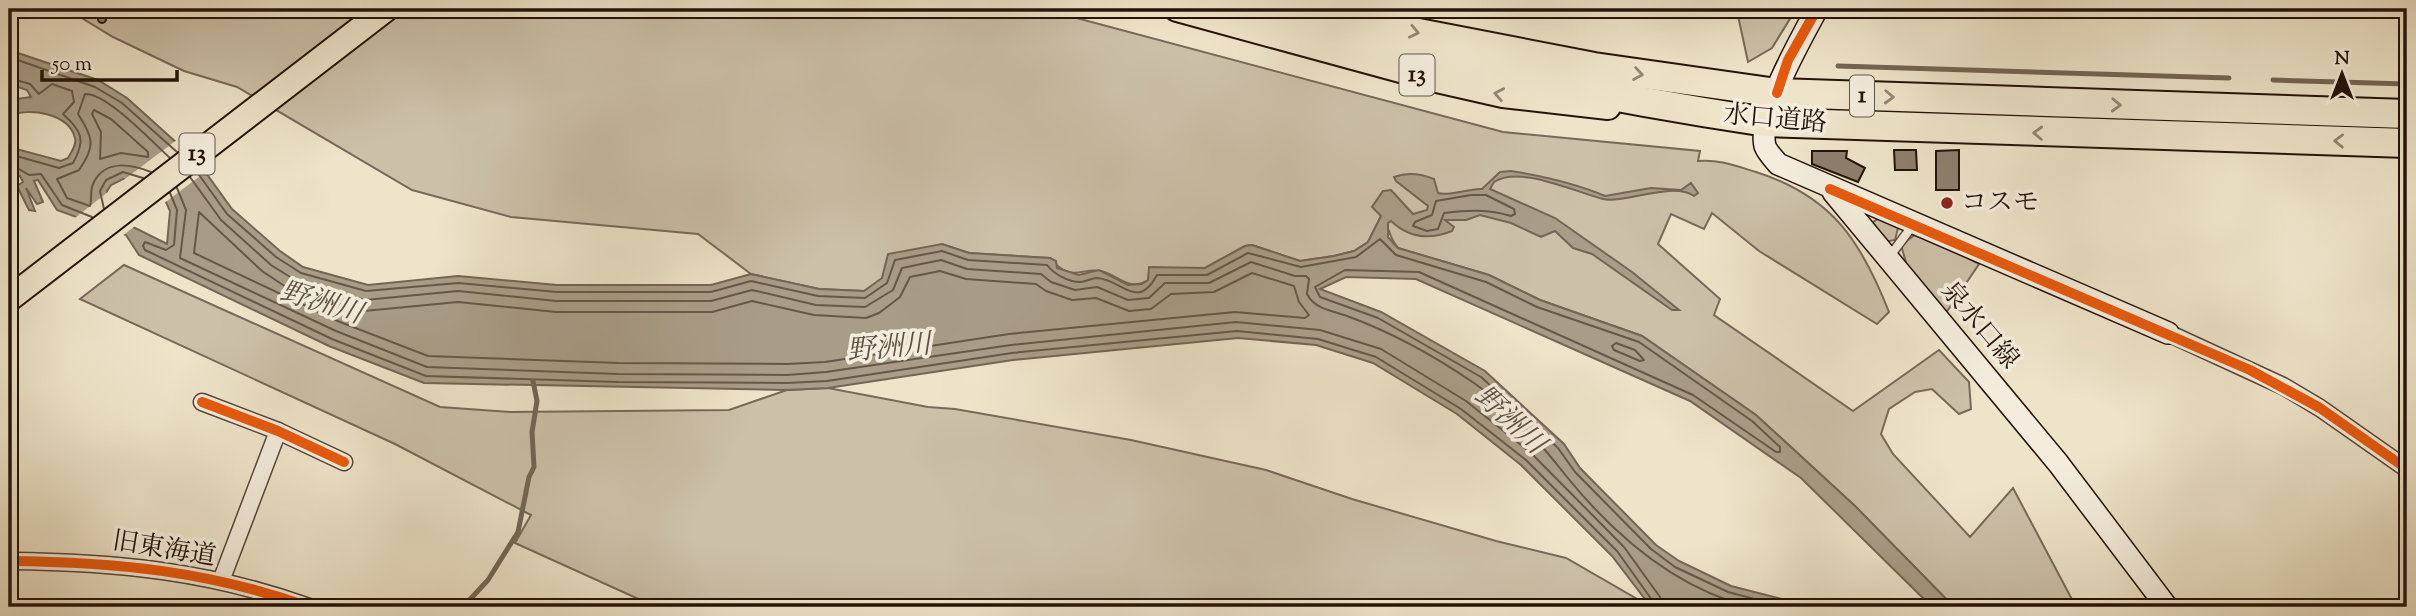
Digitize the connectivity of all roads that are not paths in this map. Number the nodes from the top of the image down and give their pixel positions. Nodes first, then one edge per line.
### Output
1 (386, 9) edge
2 (1177, 9) edge
3 (1239, 9) edge
4 (1325, 9) edge
5 (1817, 9) edge
6 (1777, 93) junction
7 (1664, 108) junction
8 (2407, 114) edge
9 (1766, 122) junction
10 (2407, 143) edge
11 (1830, 189) junction
12 (1913, 225) junction
13 (1892, 265) junction
14 (9, 299) edge
15 (2168, 333) joint
16 (202, 402) dead end
17 (278, 431) junction
18 (344, 461) dead end
19 (2407, 469) edge
20 (9, 561) edge
21 (220, 581) junction
22 (309, 607) edge
23 (2167, 607) edge

1 - 14 main road, 13
7 -> 2 main road, 13
3 - 7 highway, 水口道路 / 1
4 -> 6 highway, 水口道路 / 1
5 - 6 main road, 泉水口線
6 -> 8 highway, 水口道路 / 1
6 - 9 main road, 泉水口線
7 - 9 highway, 水口道路 / 1
10 -> 9 highway, 水口道路 / 1
9 - 11 main road, 泉水口線
11 - 12 main road
11 - 13 main road, 泉水口線
12 - 13 lane
12 - 15 main road
13 - 23 main road, 泉水口線
15 - 19 street
16 - 17 street
17 - 18 street
17 - 21 street
20 - 21 street, 旧東海道
21 - 22 street, 旧東海道

